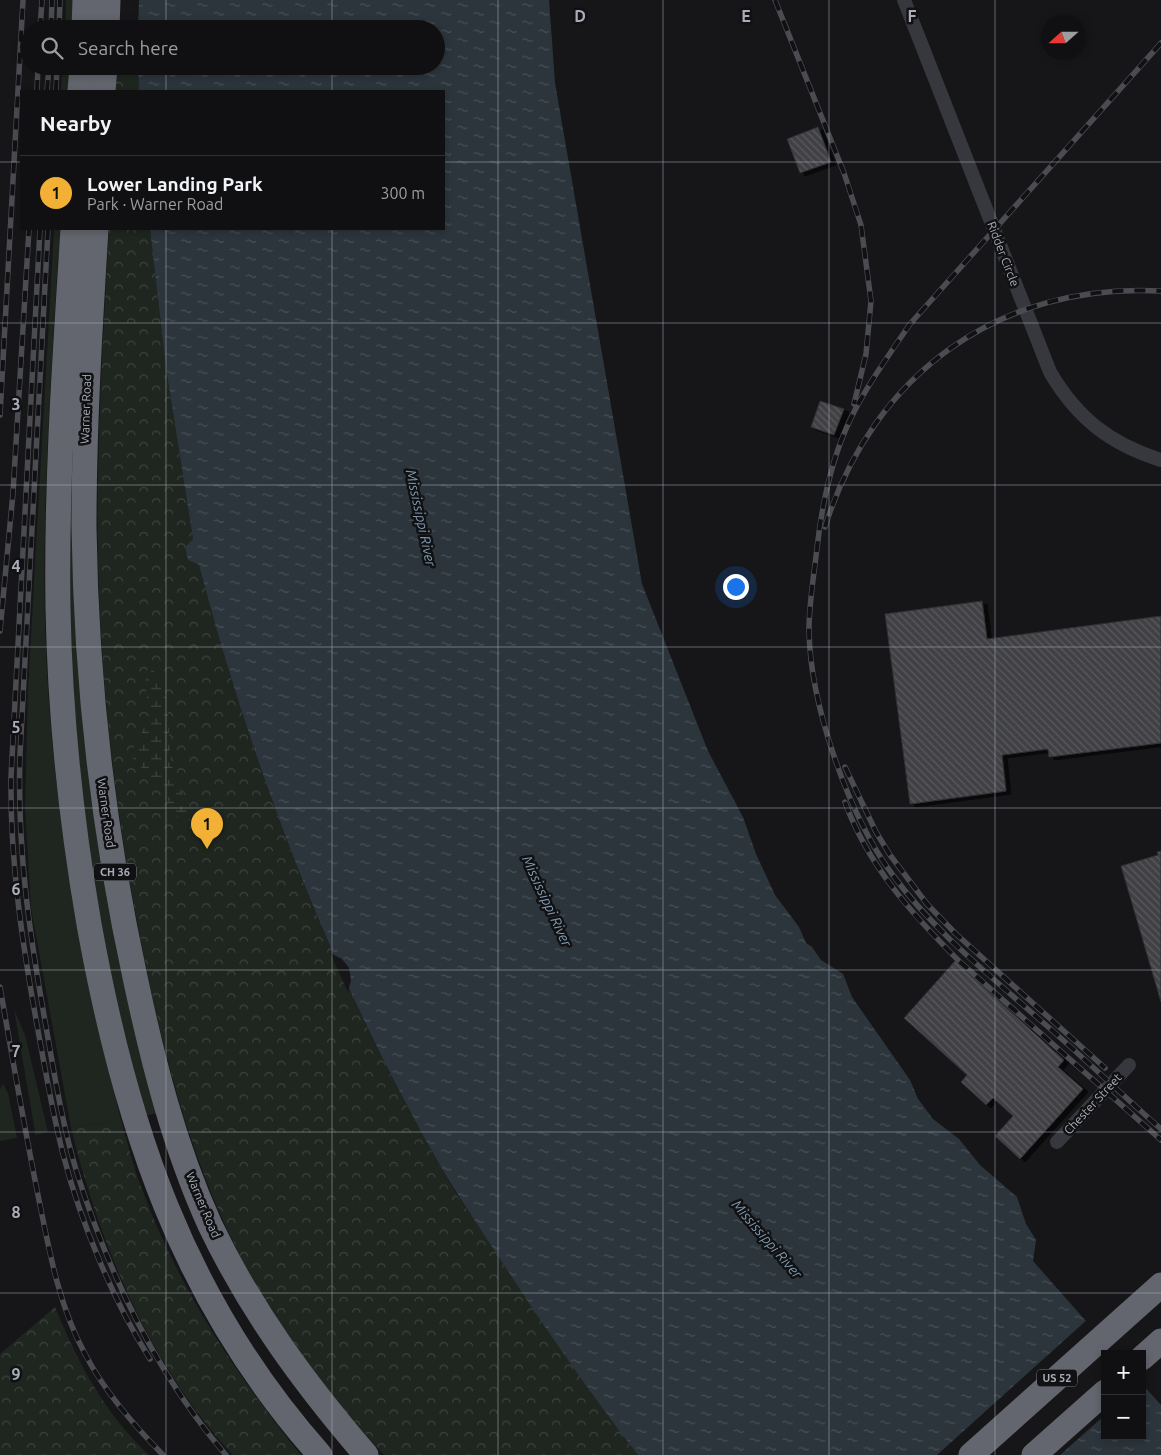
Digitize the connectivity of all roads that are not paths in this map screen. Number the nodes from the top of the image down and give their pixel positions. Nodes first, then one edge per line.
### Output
1 (85, 0) edge
2 (108, 0) edge
3 (904, 0) edge
4 (84, 20) edge
5 (107, 20) edge
6 (81, 75) edge
7 (104, 75) edge
8 (80, 90) edge
9 (103, 90) edge
10 (73, 230) edge
11 (96, 230) edge
12 (1161, 460) edge
13 (1129, 1065) dead end
14 (1058, 1142) dead end
15 (1161, 1285) edge
16 (1161, 1341) edge
17 (1146, 1354) edge
18 (1102, 1395) edge
19 (320, 1455) edge
20 (366, 1455) edge
21 (970, 1455) edge
22 (1034, 1455) edge

1 - 4 highway
2 - 5 highway
3 - 12 street, Ridder Circle
6 - 8 highway
7 - 9 highway
10 - 19 highway, Warner Road / CH 36
11 - 20 highway, Warner Road / CH 36
13 - 14 street, Chester Street
15 - 21 highway, US 52
16 - 17 highway
18 - 22 highway

